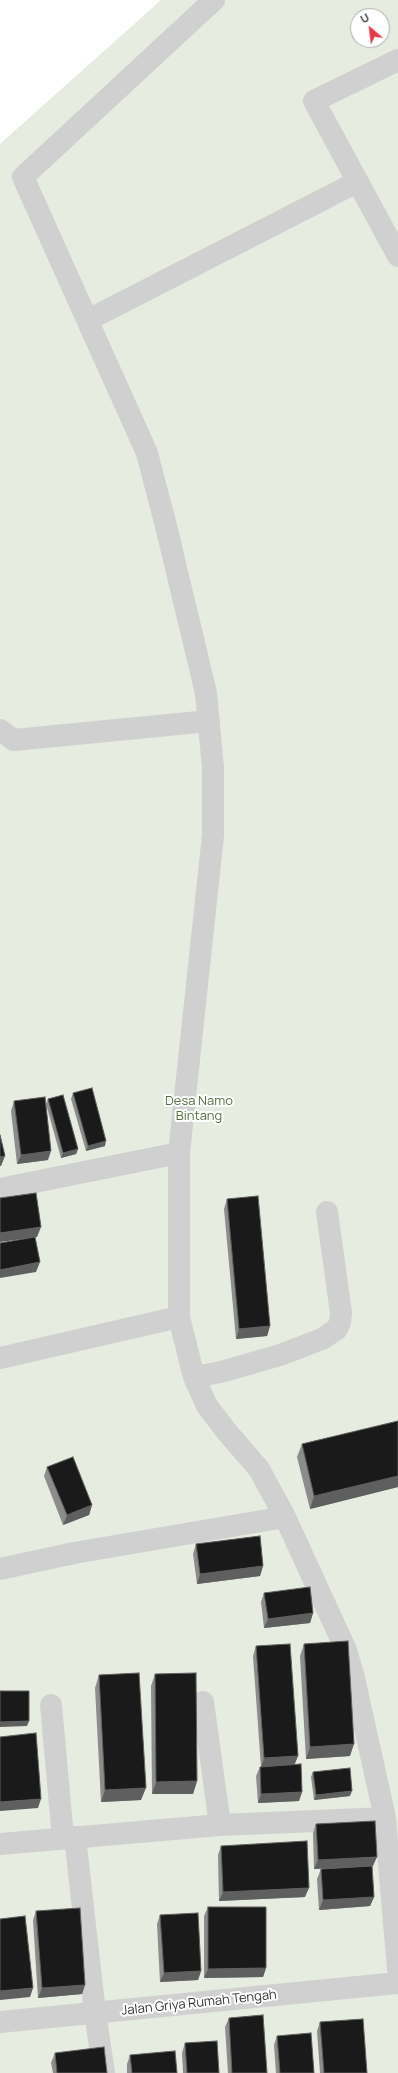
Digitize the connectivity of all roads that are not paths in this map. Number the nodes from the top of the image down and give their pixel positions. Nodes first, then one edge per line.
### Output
1 (214, 0) edge
2 (398, 60) edge
3 (357, 182) junction
4 (395, 243) edge
5 (88, 320) junction
6 (209, 721) junction
7 (0, 730) edge
8 (179, 1153) junction
9 (0, 1189) edge
10 (327, 1212) dead end
11 (178, 1317) junction
12 (0, 1358) edge
13 (194, 1377) junction
14 (285, 1517) junction
15 (0, 1570) edge
16 (203, 1702) dead end
17 (51, 1705) dead end
18 (385, 1818) junction
19 (220, 1825) junction
20 (69, 1837) junction
21 (0, 1844) edge
22 (398, 1969) edge
23 (398, 1983) edge
24 (95, 2013) junction
25 (0, 2022) edge
26 (104, 2073) edge

1 - 5 street
2 - 3 street
3 - 4 street
3 - 5 street
5 - 6 street
6 - 7 street
6 - 8 street
8 - 9 street
8 - 11 street
10 - 13 street
11 - 12 street
11 - 13 street
13 - 14 street
14 - 15 street
14 - 18 street
16 - 19 street
17 - 20 street
18 - 19 street
18 - 22 street
19 - 20 street
20 - 21 street
20 - 24 street
23 - 24 street, Jalan Griya Rumah Tengah
24 - 25 street, Jalan Griya Rumah Tengah
24 - 26 street

